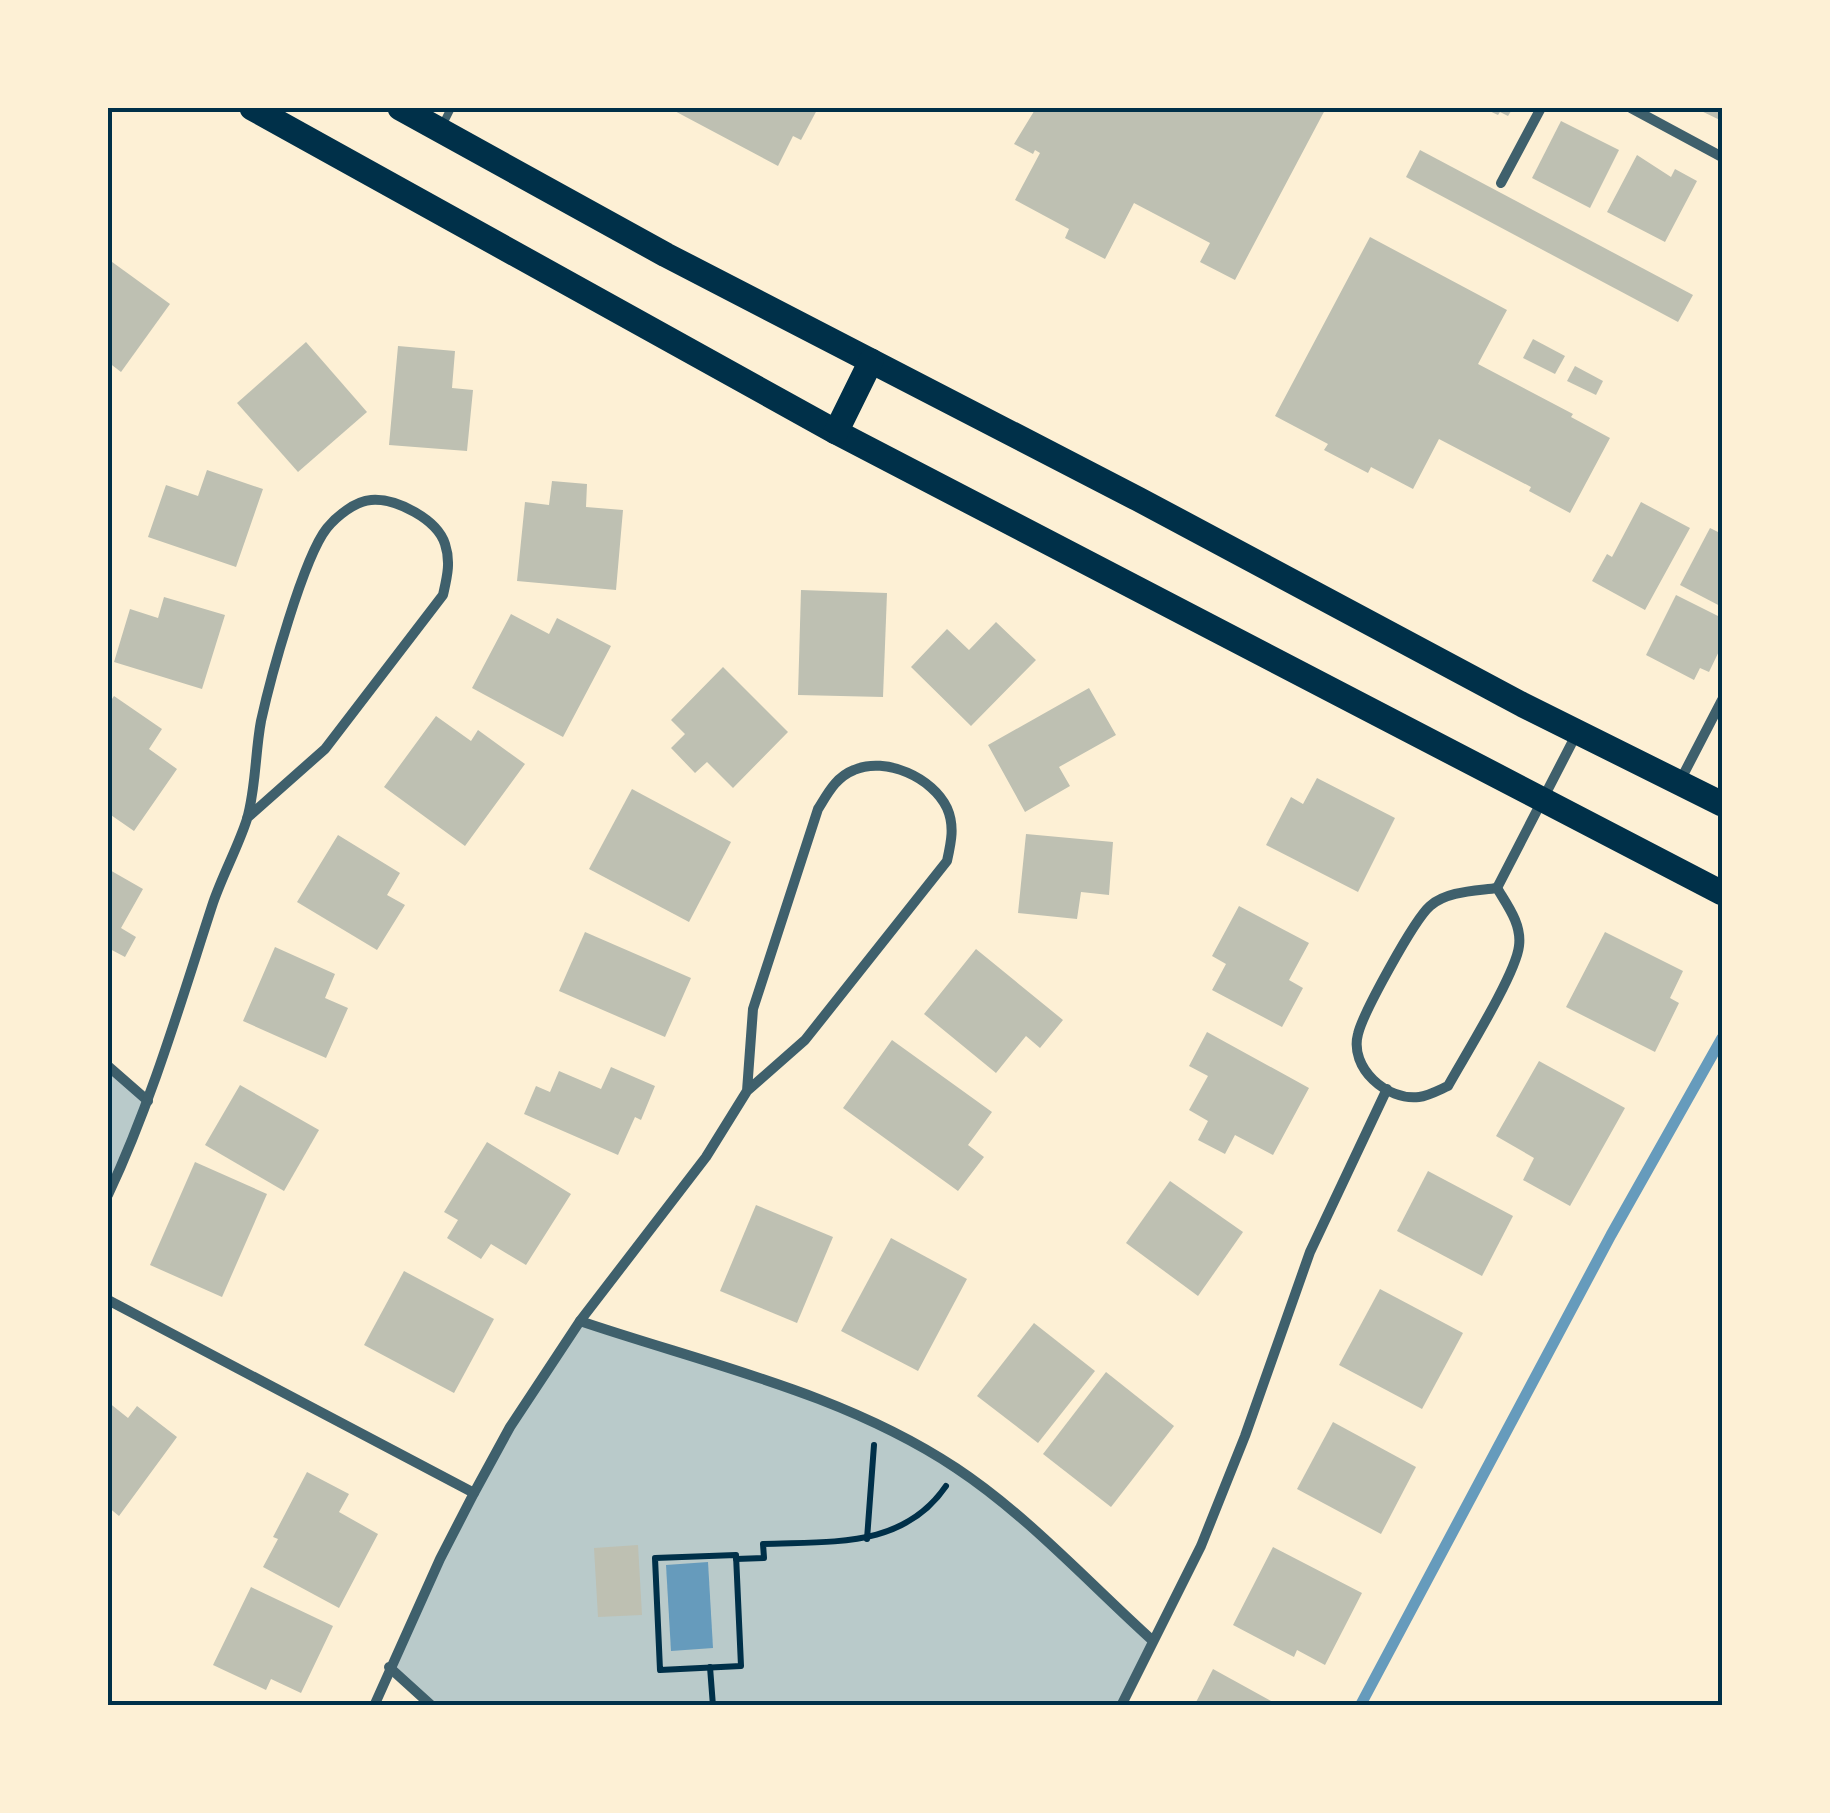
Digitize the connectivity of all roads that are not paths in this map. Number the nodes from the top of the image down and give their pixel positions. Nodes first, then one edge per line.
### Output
1 (252, 108) edge
2 (400, 108) edge
3 (1541, 108) edge
4 (1631, 108) edge
5 (445, 119) edge
6 (1722, 157) edge
7 (1501, 183) dead end
8 (871, 361) junction
9 (836, 432) junction
10 (1722, 700) edge
11 (1578, 732) junction
12 (1679, 782) junction
13 (1541, 800) junction
14 (1722, 804) edge
15 (247, 818) junction
16 (1497, 888) junction
17 (1722, 893) edge
18 (108, 1066) edge
19 (1388, 1088) junction
20 (747, 1091) junction
21 (148, 1101) junction
22 (108, 1194) edge
23 (108, 1300) edge
24 (580, 1320) junction
25 (474, 1494) junction
26 (1152, 1640) junction
27 (390, 1668) junction
28 (374, 1706) edge
29 (432, 1706) edge
30 (1122, 1706) edge

1 - 9 main road
2 - 5 main road
3 - 7 street
4 - 6 street
5 - 8 main road
8 - 9 main road
8 - 11 main road
9 - 13 main road
10 - 12 street
11 - 12 main road
11 - 13 street
12 - 14 main road
13 - 16 street
13 - 17 main road
15 - 15 street
15 - 21 street
16 - 19 street
16 - 19 street
18 - 21 street
19 - 26 street
20 - 20 street
20 - 24 street
21 - 22 street
23 - 25 street
24 - 25 street
24 - 26 street
25 - 27 street
26 - 30 street
27 - 28 street
27 - 29 street

